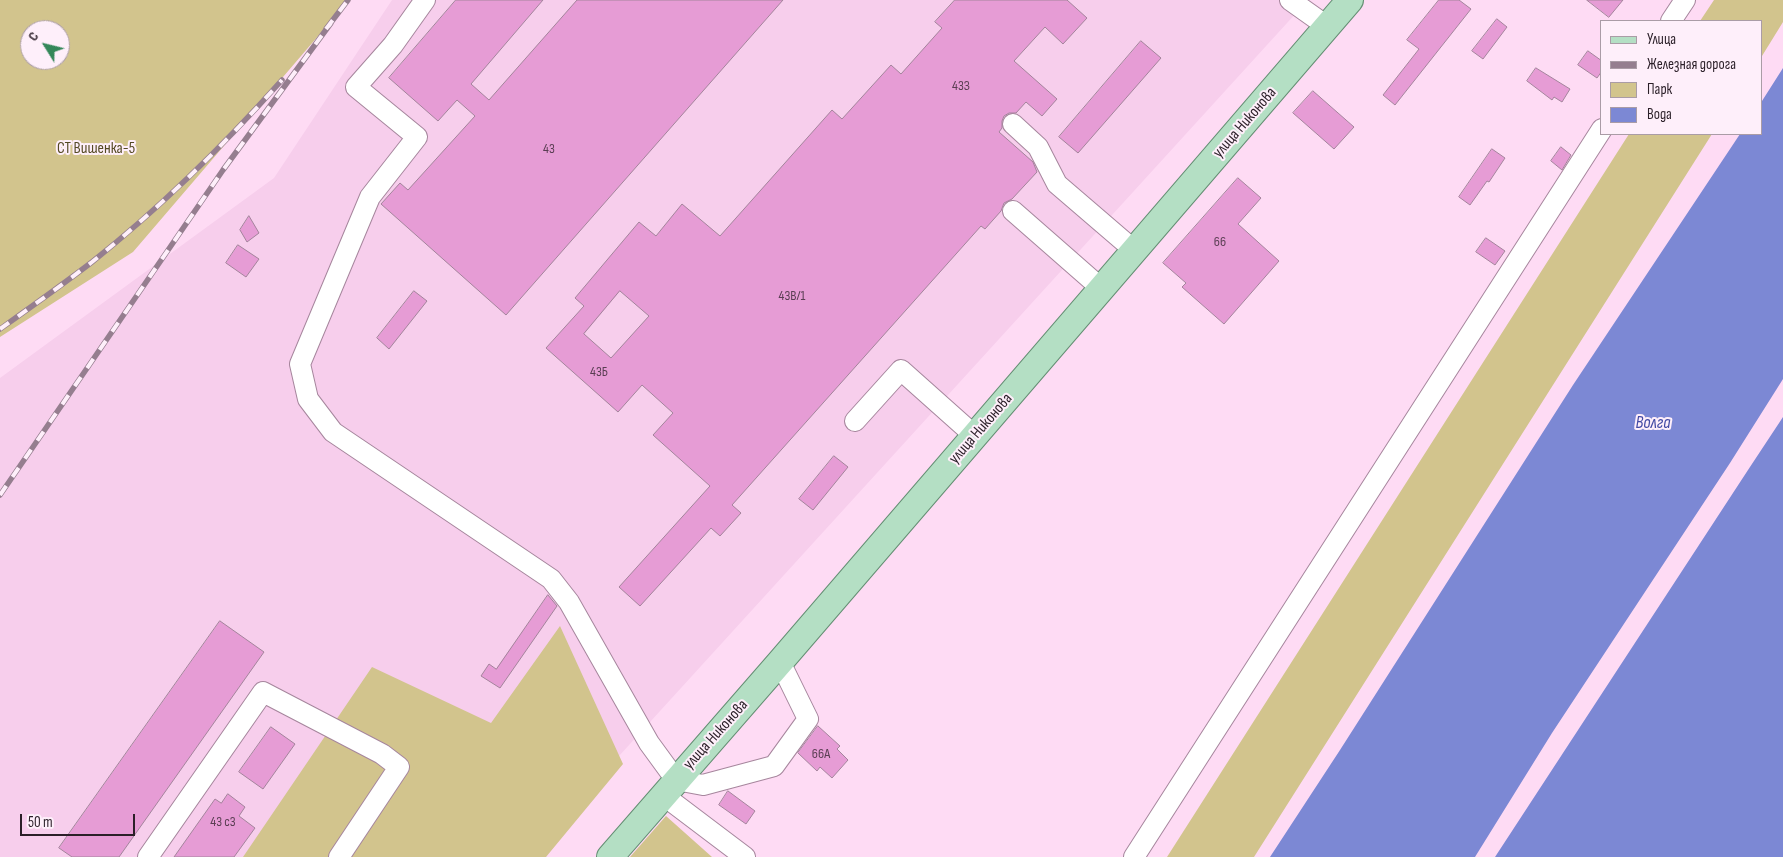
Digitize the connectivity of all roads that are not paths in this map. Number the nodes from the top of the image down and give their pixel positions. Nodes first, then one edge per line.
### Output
1 (425, 0) edge
2 (1290, 0) edge
3 (1350, 0) edge
4 (1685, 0) edge
5 (1672, 20) edge
6 (1328, 27) junction
7 (1013, 124) dead end
8 (1600, 132) edge
9 (1013, 211) dead end
10 (1135, 250) junction
11 (1102, 289) junction
12 (855, 421) dead end
13 (975, 436) junction
14 (780, 662) junction
15 (670, 788) junction
16 (148, 857) edge
17 (339, 857) edge
18 (610, 857) edge
19 (746, 857) edge
20 (1134, 857) edge

1 - 15 street
2 - 6 street
3 - 6 main road, улица Никонова
4 - 5 street
6 - 10 main road, улица Никонова
7 - 10 street
8 - 20 street
9 - 11 street
10 - 11 main road, улица Никонова
11 - 13 main road, улица Никонова
12 - 13 street
13 - 14 main road, улица Никонова
14 - 15 main road, улица Никонова
14 - 15 street
15 - 18 main road, улица Никонова
15 - 19 street
16 - 17 street

